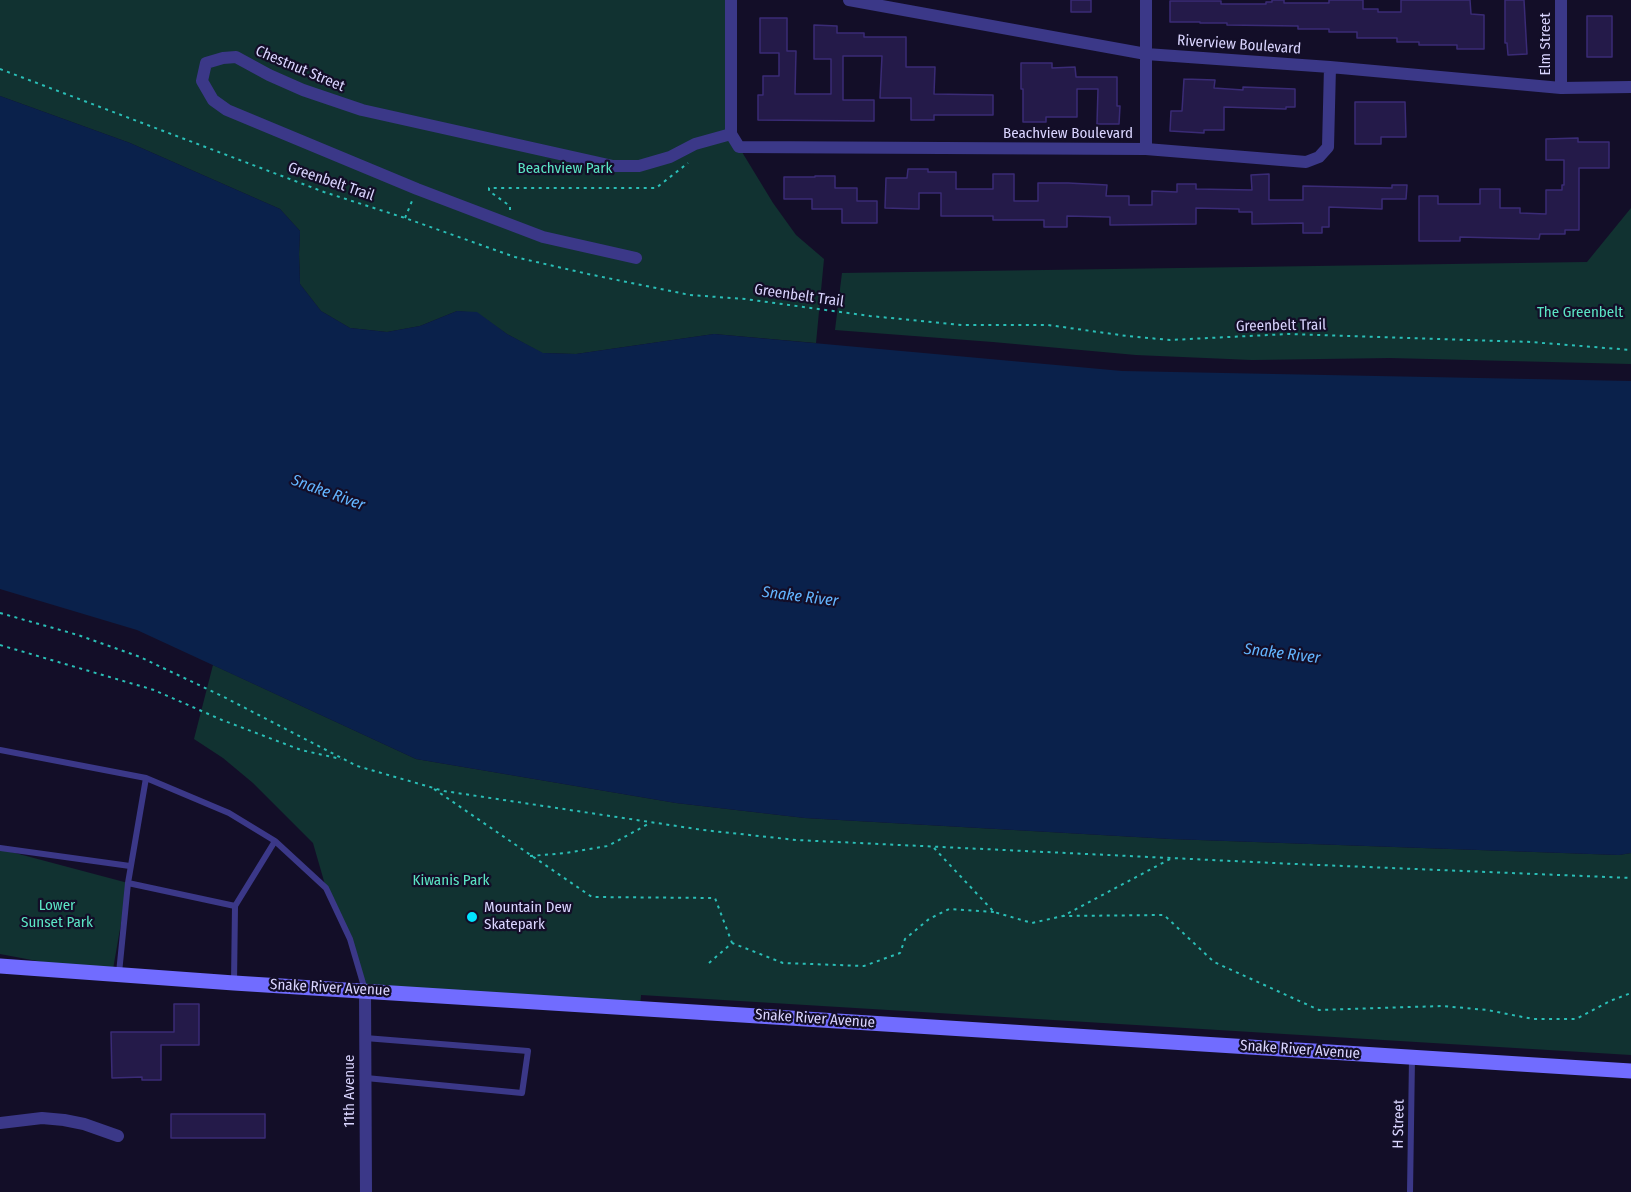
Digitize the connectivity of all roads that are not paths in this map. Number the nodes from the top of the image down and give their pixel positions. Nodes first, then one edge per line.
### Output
1 (731, 0) edge
2 (849, 0) edge
3 (1146, 0) edge
4 (1561, 0) edge
5 (1146, 54) junction
6 (1330, 67) junction
7 (1631, 87) edge
8 (1561, 88) junction
9 (730, 134) junction
10 (1146, 149) junction
11 (636, 258) dead end
12 (0, 750) edge
13 (146, 778) junction
14 (275, 841) junction
15 (0, 848) edge
16 (130, 866) junction
17 (128, 883) junction
18 (235, 906) junction
19 (0, 966) edge
20 (118, 975) junction
21 (234, 983) junction
22 (365, 990) junction
23 (365, 1038) junction
24 (1412, 1057) junction
25 (1631, 1071) edge
26 (365, 1078) junction
27 (0, 1123) edge
28 (118, 1136) dead end
29 (366, 1192) edge
30 (1410, 1192) edge

1 - 9 street
2 - 5 street, Riverview Boulevard
3 - 5 street
4 - 8 street, Elm Street
5 - 6 street, Riverview Boulevard
5 - 10 street
6 - 8 street, Riverview Boulevard
6 - 10 street, Beachview Boulevard
7 - 8 street, Riverview Boulevard
9 - 10 street, Beachview Boulevard
9 - 11 street, Chestnut Street
12 - 13 lane
13 - 14 lane
13 - 16 lane
14 - 18 lane
14 - 22 lane
15 - 16 lane
16 - 17 lane
17 - 18 lane
17 - 20 lane
18 - 21 lane
19 - 20 main road, Snake River Avenue
20 - 21 main road, Snake River Avenue
21 - 22 main road, Snake River Avenue
22 - 23 street, 11th Avenue
22 - 24 main road, Snake River Avenue
23 - 26 street, 11th Avenue
23 - 26 lane
24 - 25 main road, Snake River Avenue
24 - 30 lane, H Street
26 - 29 street, 11th Avenue
27 - 28 street

